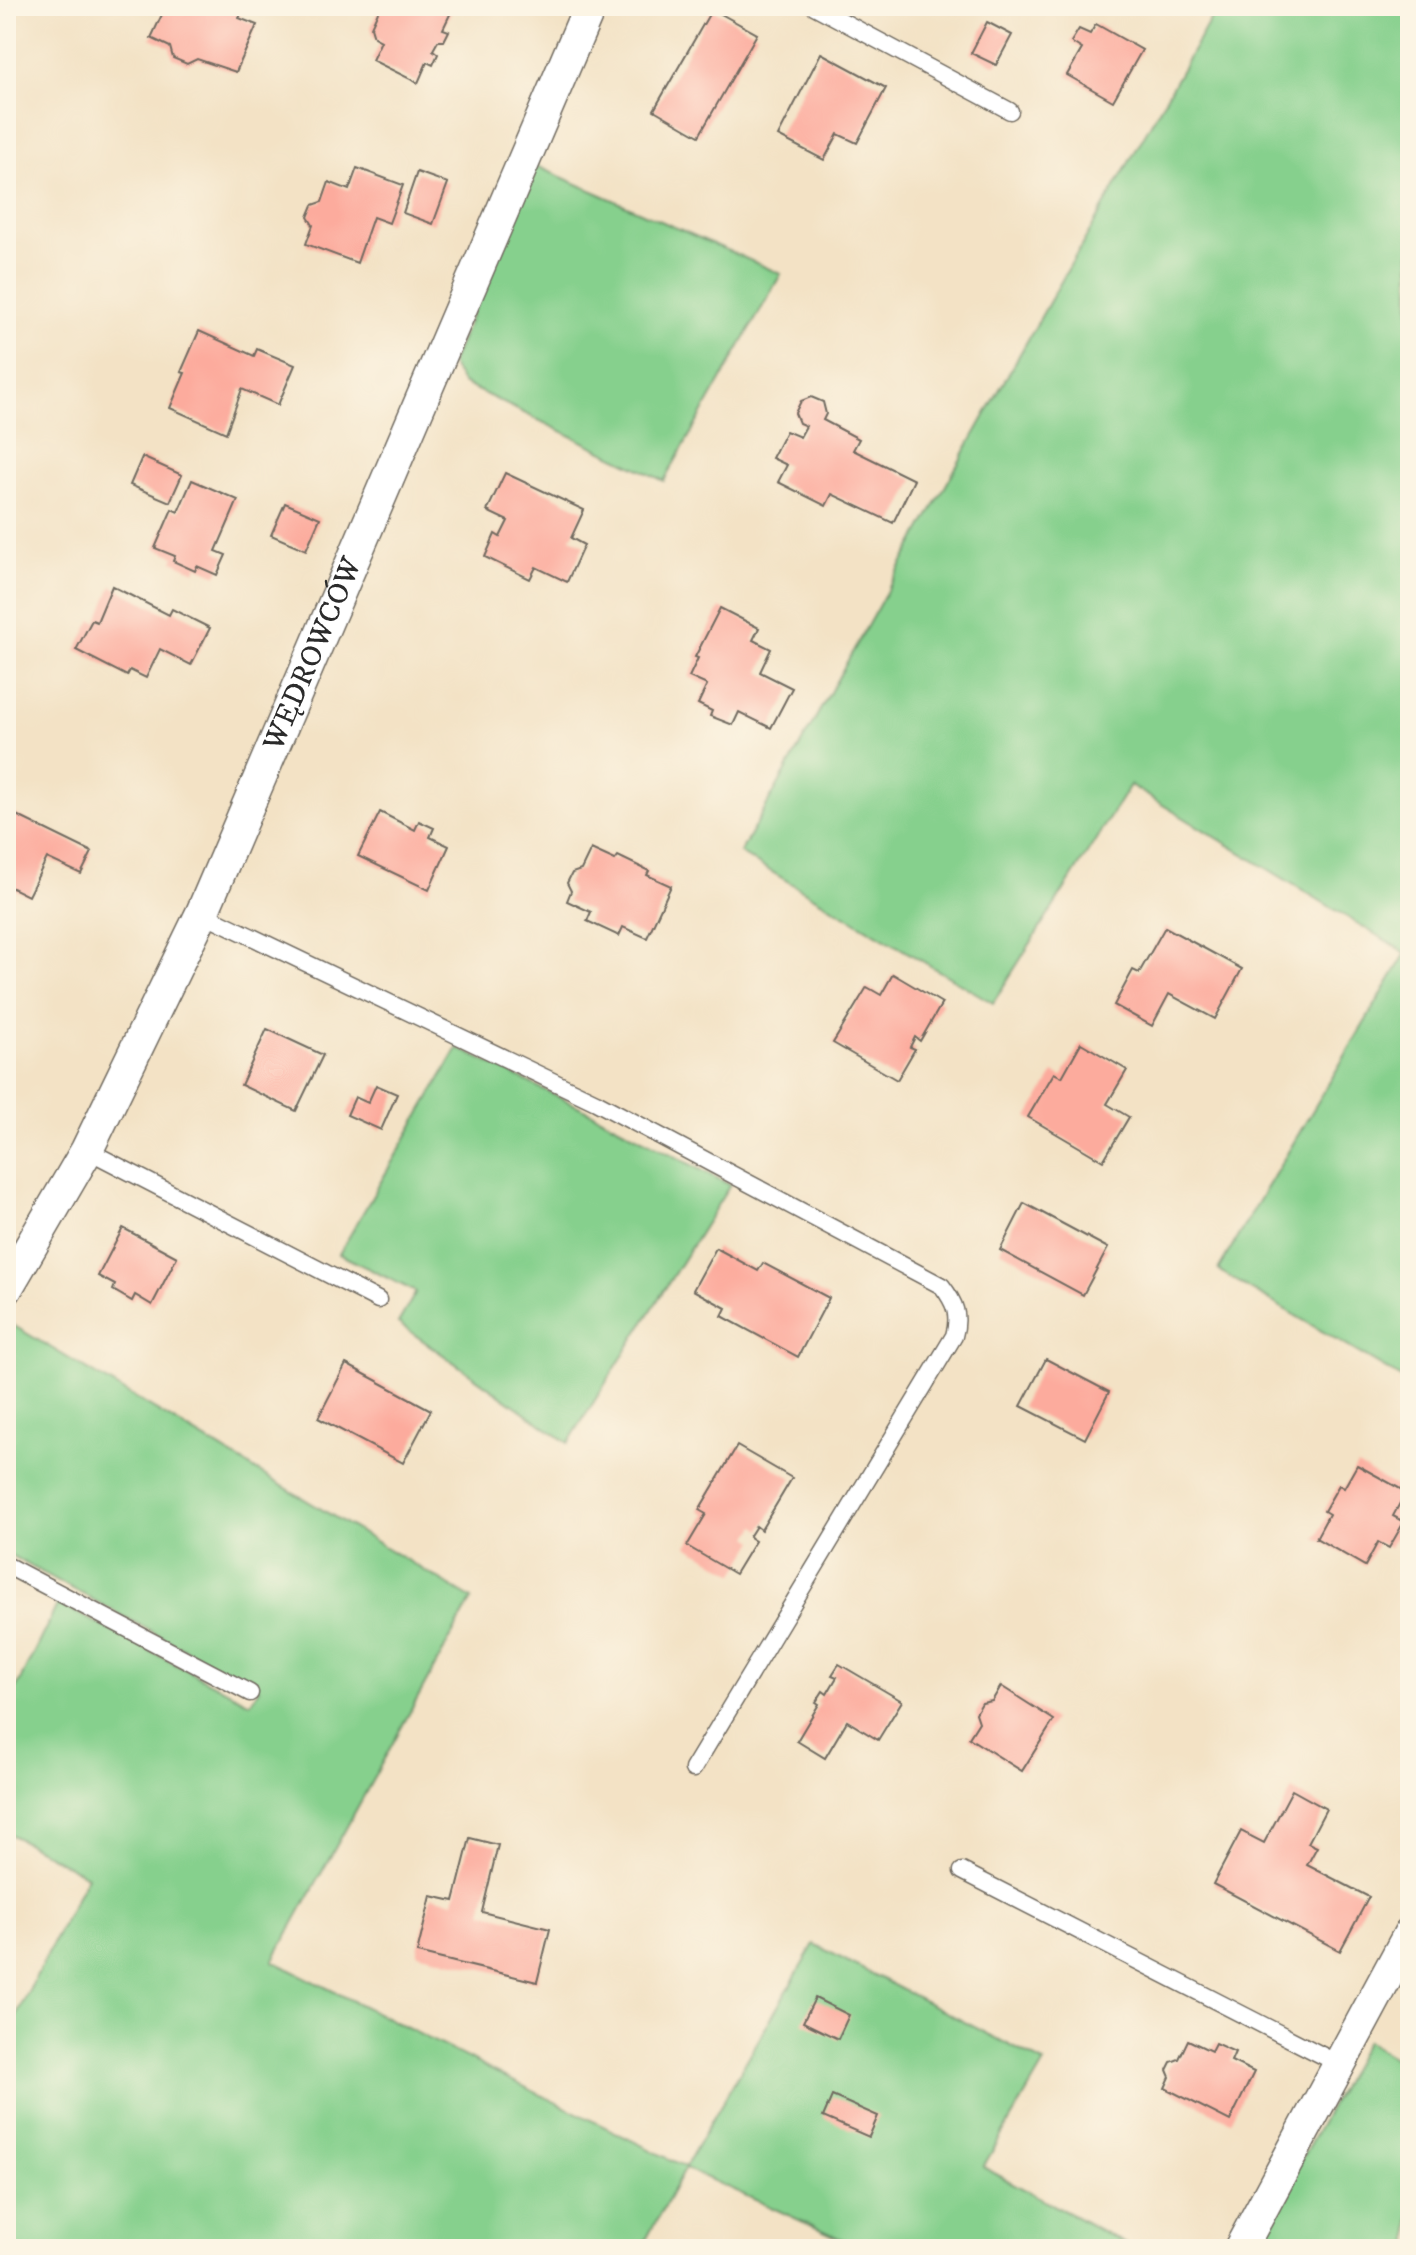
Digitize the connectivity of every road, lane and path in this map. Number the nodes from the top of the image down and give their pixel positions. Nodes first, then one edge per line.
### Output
1 (590, 6) edge
2 (814, 6) edge
3 (1010, 111) dead end
4 (202, 913) junction
5 (87, 1150) junction
6 (6, 1289) edge
7 (378, 1300) dead end
8 (6, 1565) edge
9 (250, 1693) dead end
10 (693, 1769) dead end
11 (962, 1871) dead end
12 (1410, 1933) edge
13 (1339, 2064) junction
14 (1240, 2249) edge

1 - 4 street, WĘDROWCÓW
2 - 3 lane
4 - 5 street, WĘDROWCÓW
4 - 10 lane
5 - 6 street, WĘDROWCÓW
5 - 7 lane
8 - 9 lane
11 - 13 lane
12 - 13 street
13 - 14 street

